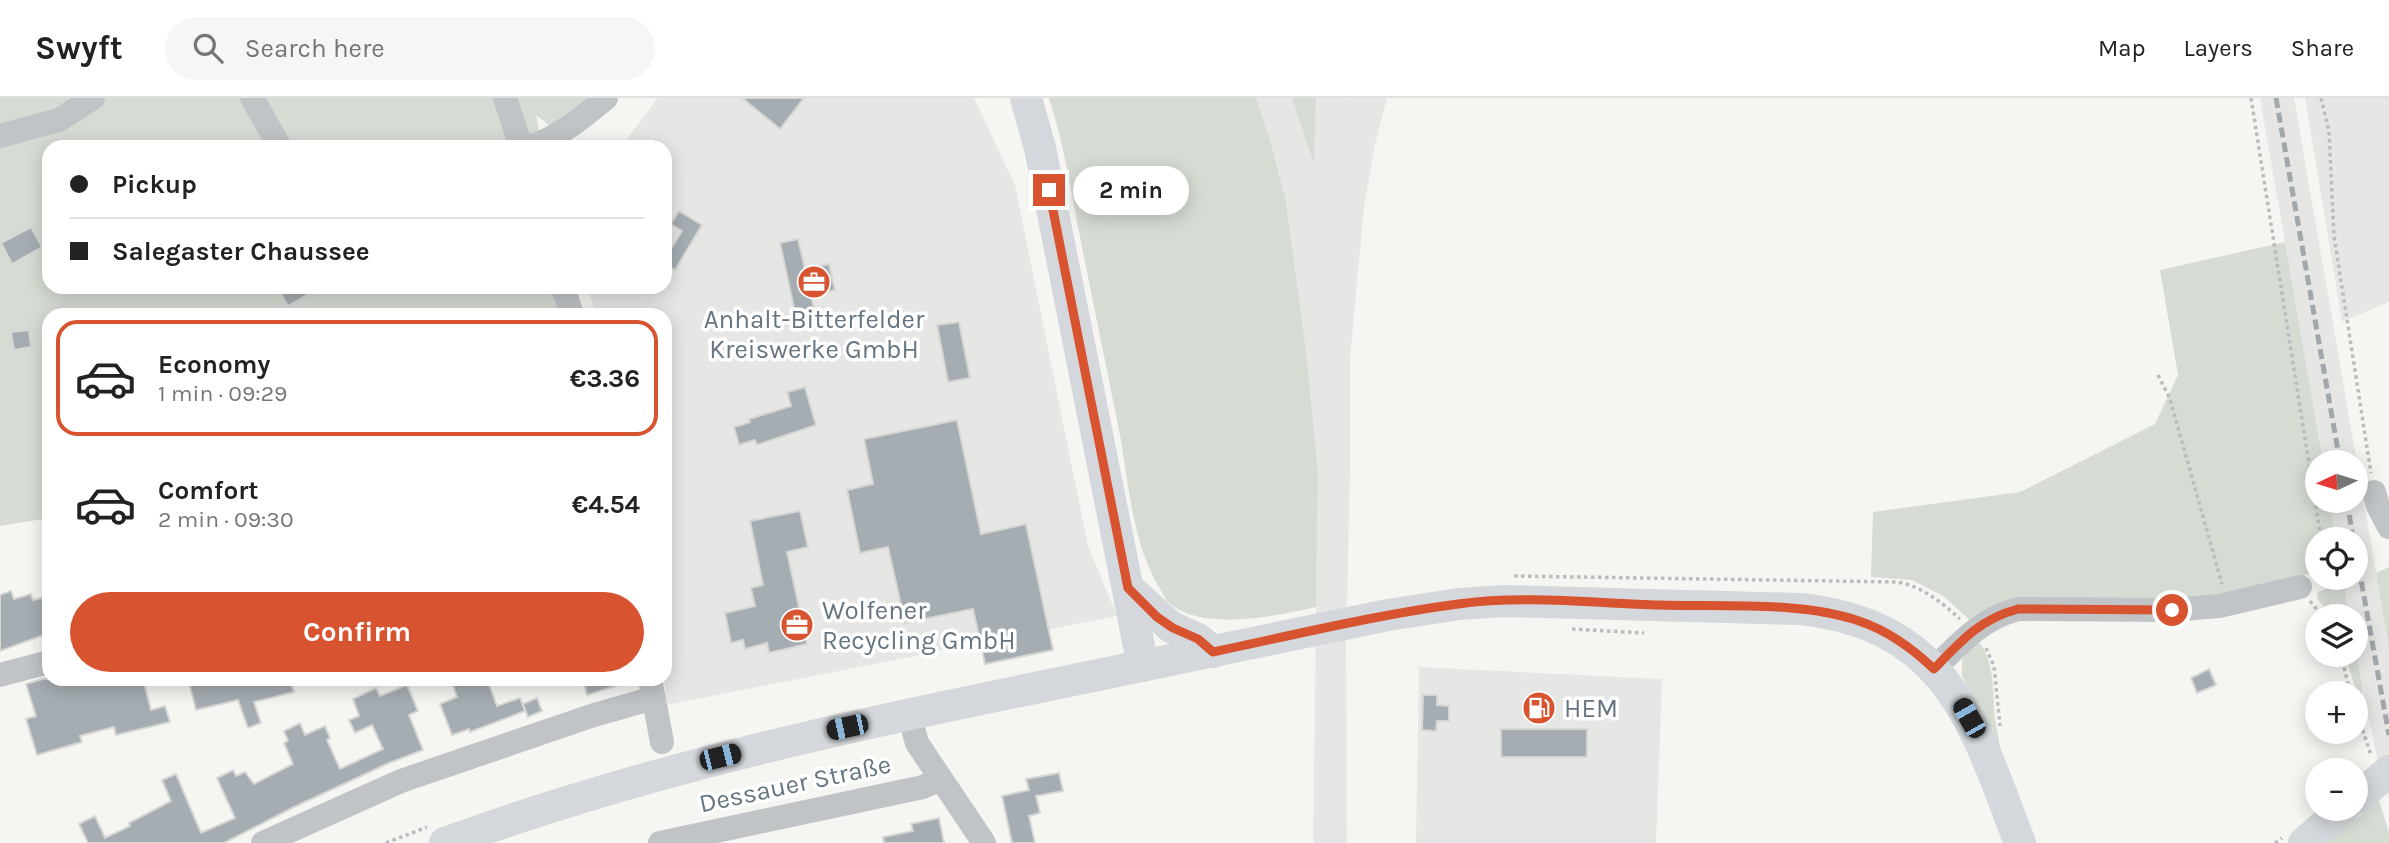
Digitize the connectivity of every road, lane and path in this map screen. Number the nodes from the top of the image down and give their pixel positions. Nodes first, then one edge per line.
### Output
1 (93, 98) edge
2 (252, 98) edge
3 (505, 98) edge
4 (606, 98) edge
5 (1026, 98) edge
6 (2251, 98) edge
7 (2320, 98) edge
8 (0, 136) edge
9 (276, 140) edge
10 (519, 140) edge
11 (550, 140) edge
12 (2158, 375) dead end
13 (2374, 492) joint
14 (2319, 527) edge
15 (2389, 527) edge
16 (2300, 587) dead end
17 (1128, 588) junction
18 (2219, 606) junction
19 (1567, 628) dead end
20 (1644, 633) dead end
21 (1213, 652) junction
22 (42, 664) edge
23 (1143, 666) junction
24 (1934, 669) junction
25 (0, 675) edge
26 (652, 688) edge
27 (909, 714) junction
28 (662, 742) dead end
29 (2389, 771) edge
30 (941, 779) junction
31 (2368, 789) edge
32 (2329, 821) edge
33 (263, 843) edge
34 (446, 843) edge
35 (660, 843) edge
36 (984, 843) edge
37 (2020, 843) edge
38 (2304, 843) edge

1 - 8 street
2 - 9 street
3 - 10 street
4 - 11 street
5 - 17 main road
6 - 14 path
7 - 13 path
12 - 18 path
13 - 15 street
16 - 18 street
17 - 21 main road
17 - 23 main road
18 - 24 street
19 - 20 path
21 - 23 main road
21 - 24 main road
22 - 25 street
23 - 27 main road
24 - 37 main road
26 - 28 street
26 - 33 street
27 - 30 street
27 - 34 main road
29 - 31 main road
30 - 35 street, Dessauer Straße
30 - 36 street
32 - 38 main road

